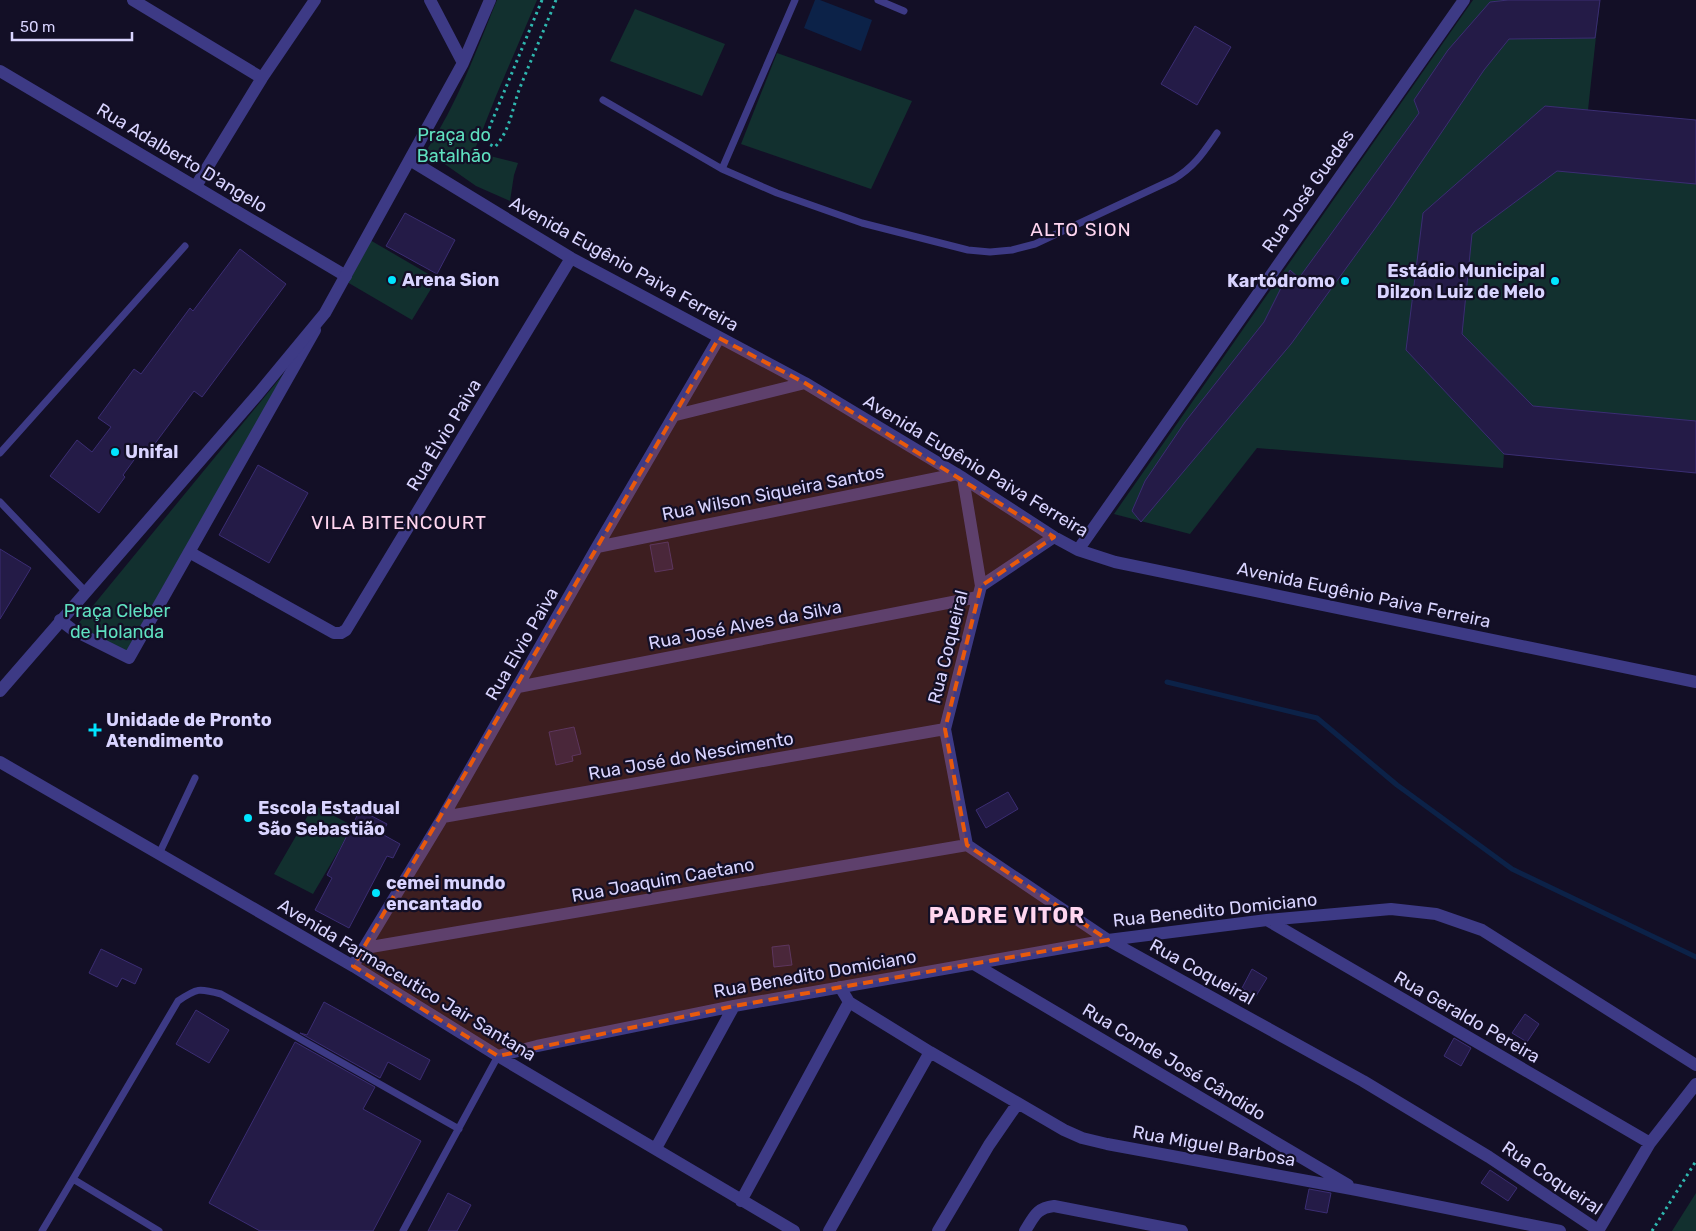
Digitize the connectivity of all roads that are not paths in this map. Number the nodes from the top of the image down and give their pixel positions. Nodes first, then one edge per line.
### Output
1 (133, 0) edge
2 (315, 0) edge
3 (430, 0) edge
4 (490, 0) edge
5 (795, 0) edge
6 (878, 0) edge
7 (1464, 0) edge
8 (904, 12) dead end
9 (463, 63) junction
10 (0, 71) edge
11 (262, 78) junction
12 (603, 100) dead end
13 (1216, 133) dead end
14 (410, 160) junction
15 (722, 169) junction
16 (196, 186) junction
17 (185, 246) dead end
18 (570, 258) junction
19 (346, 276) junction
20 (325, 313) junction
21 (719, 338) junction
22 (805, 383) junction
23 (676, 415) junction
24 (0, 453) edge
25 (960, 476) junction
26 (0, 502) edge
27 (1054, 537) junction
28 (597, 547) junction
29 (1078, 550) junction
30 (189, 552) junction
31 (86, 592) junction
32 (980, 592) junction
33 (60, 620) junction
34 (1696, 682) edge
35 (518, 687) junction
36 (0, 691) edge
37 (945, 729) junction
38 (0, 762) edge
39 (195, 778) dead end
40 (443, 817) junction
41 (968, 845) junction
42 (159, 854) junction
43 (1267, 920) junction
44 (1108, 940) junction
45 (365, 948) junction
46 (974, 964) junction
47 (353, 966) junction
48 (840, 987) junction
49 (850, 1002) junction
50 (734, 1006) junction
51 (930, 1052) junction
52 (498, 1056) junction
53 (1696, 1066) edge
54 (1696, 1084) edge
55 (1018, 1103) junction
56 (459, 1128) junction
57 (1650, 1143) junction
58 (656, 1148) junction
59 (72, 1179) junction
60 (1357, 1190) junction
61 (741, 1201) junction
62 (1598, 1230) edge
63 (42, 1231) edge
64 (159, 1231) edge
65 (403, 1231) edge
66 (794, 1231) edge
67 (829, 1231) edge
68 (938, 1231) edge
69 (1025, 1231) edge
70 (1182, 1231) edge
71 (1560, 1231) edge

1 - 11 street
2 - 11 street
3 - 9 street
4 - 9 street
5 - 15 lane
6 - 8 lane
7 - 29 street, Rua José Guedes
9 - 14 street
10 - 16 street, Rua Adalberto D'angelo
11 - 16 street
12 - 15 lane
13 - 15 lane
14 - 18 street, Avenida Eugênio Paiva Ferreira
14 - 19 street
16 - 19 street, Rua Adalberto D'angelo
17 - 24 lane
18 - 21 street, Avenida Eugênio Paiva Ferreira
18 - 30 street, Rua Élvio Paiva
19 - 20 street
20 - 30 street
20 - 31 street
21 - 22 street, Avenida Eugênio Paiva Ferreira
21 - 23 street, Rua Elvio Paiva
22 - 23 street
22 - 25 street, Avenida Eugênio Paiva Ferreira
23 - 28 street, Rua Elvio Paiva
25 - 27 street, Avenida Eugênio Paiva Ferreira
25 - 28 street, Rua Wilson Siqueira Santos
25 - 32 street, Rua Coqueiral
26 - 31 lane
27 - 29 street, Avenida Eugênio Paiva Ferreira
27 - 32 street, Rua Coqueiral
28 - 35 street, Rua Elvio Paiva
29 - 34 street, Avenida Eugênio Paiva Ferreira
30 - 33 street
31 - 33 street
32 - 35 street, Rua José Alves da Silva
32 - 37 street, Rua Coqueiral
33 - 36 street
35 - 40 street, Rua Elvio Paiva
37 - 40 street, Rua José do Nescimento
37 - 41 street, Rua Coqueiral
38 - 42 street, Avenida Farmaceutico Jair Santana
39 - 42 lane
40 - 45 street, Rua Elvio Paiva
41 - 44 street, Rua Coqueiral
41 - 45 street, Rua Joaquim Caetano
42 - 47 street, Avenida Farmaceutico Jair Santana
43 - 44 street, Rua Benedito Domiciano
43 - 53 street, Rua Benedito Domiciano
43 - 57 street, Rua Geraldo Pereira
44 - 46 street, Rua Benedito Domiciano
44 - 62 street, Rua Coqueiral
45 - 47 street, Rua Elvio Paiva
46 - 48 street, Rua Benedito Domiciano
46 - 60 street, Rua Conde José Cândido
47 - 52 street, Avenida Farmaceutico Jair Santana
48 - 49 street
48 - 50 street, Rua Benedito Domiciano
49 - 51 street, Rua Miguel Barbosa
49 - 61 street
50 - 52 street, Rua Benedito Domiciano
50 - 58 street
51 - 55 street, Rua Miguel Barbosa
51 - 67 street
52 - 56 lane
52 - 58 street, Avenida Farmaceutico Jair Santana
54 - 57 street
55 - 60 street, Rua Miguel Barbosa
55 - 68 street
56 - 59 lane
56 - 65 lane
57 - 62 street
58 - 61 street, Avenida Farmaceutico Jair Santana
59 - 63 lane
59 - 64 lane
60 - 71 street, Rua Miguel Barbosa
61 - 66 street, Avenida Farmaceutico Jair Santana
69 - 70 street

